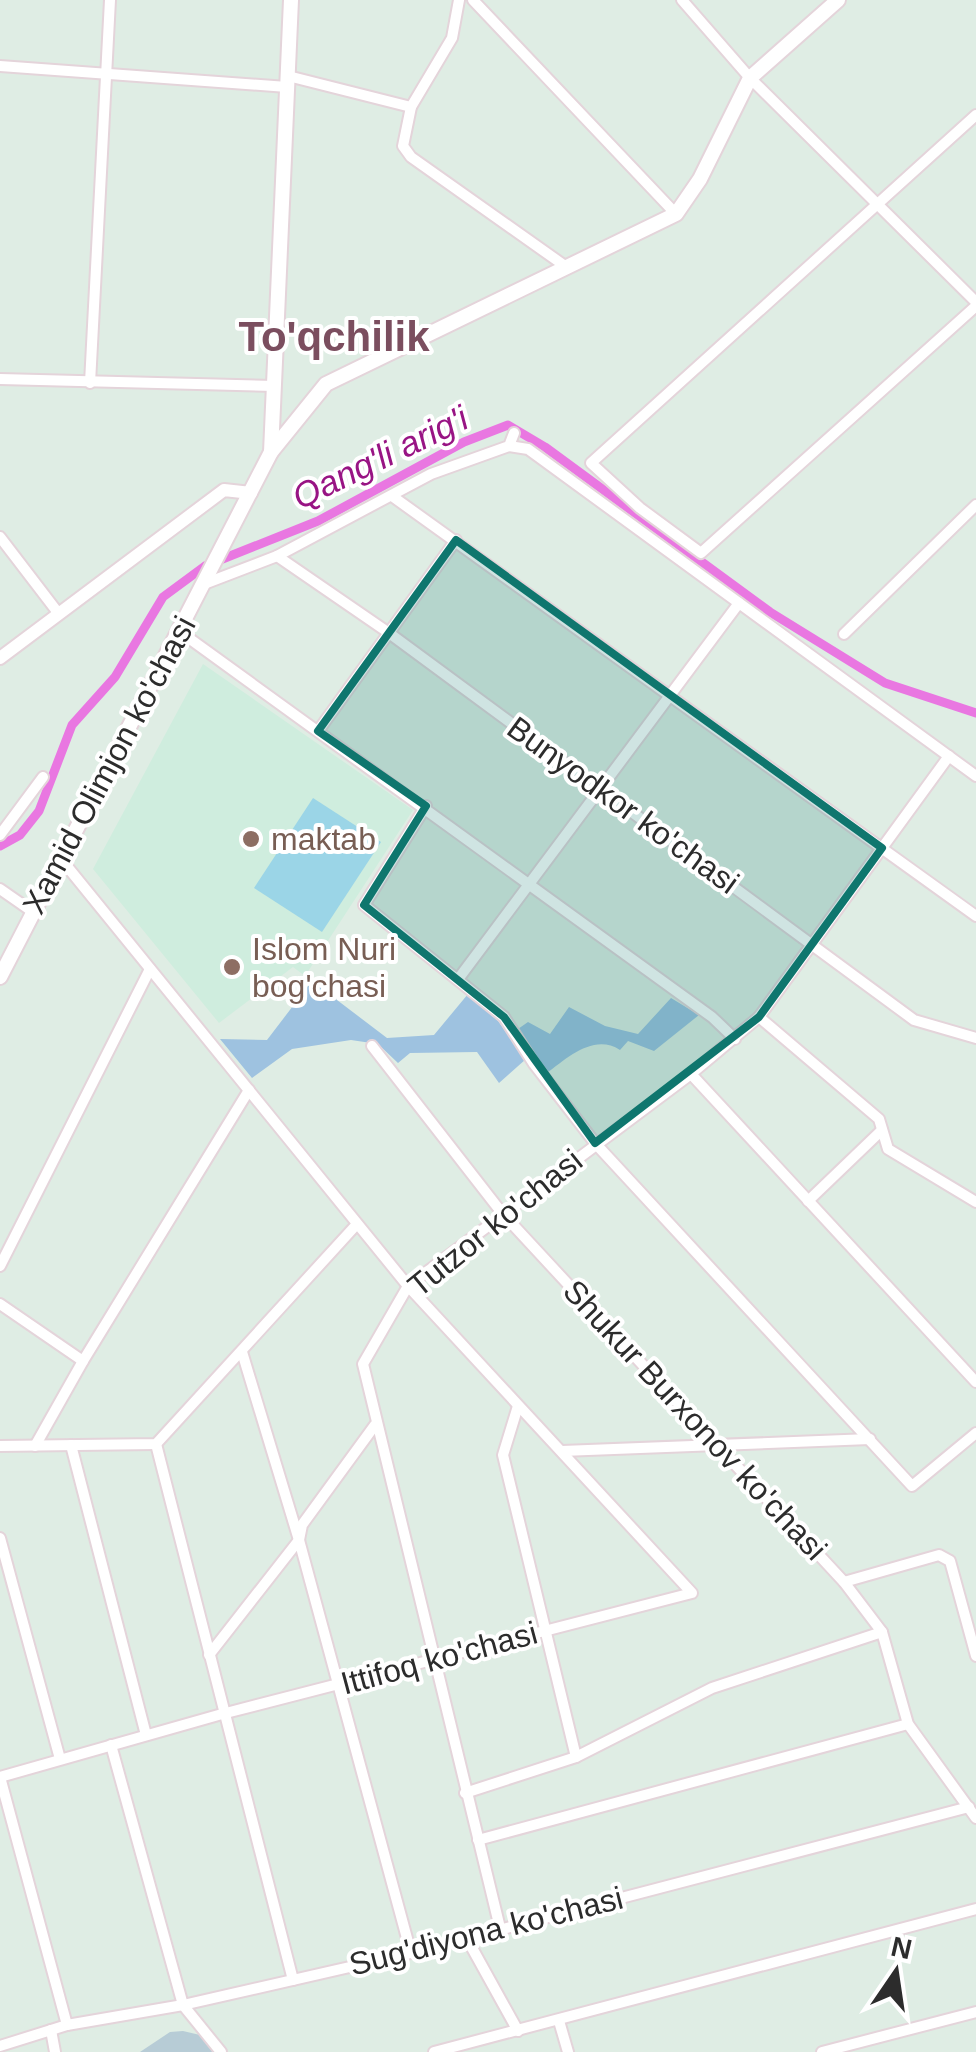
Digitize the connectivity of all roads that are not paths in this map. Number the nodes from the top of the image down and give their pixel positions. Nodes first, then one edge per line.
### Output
1 (110, 0) edge
2 (292, 0) edge
3 (458, 0) edge
4 (472, 0) edge
5 (682, 0) edge
6 (838, 0) edge
7 (0, 66) edge
8 (105, 76) junction
9 (750, 78) junction
10 (287, 81) junction
11 (411, 107) junction
12 (976, 115) edge
13 (878, 205) junction
14 (676, 214) junction
15 (566, 266) junction
16 (976, 304) edge
17 (0, 379) edge
18 (90, 383) junction
19 (274, 386) junction
20 (514, 433) dead end
21 (509, 446) junction
22 (271, 452) junction
23 (251, 493) junction
24 (392, 496) junction
25 (976, 505) edge
26 (0, 537) edge
27 (456, 540) junction
28 (277, 556) junction
29 (208, 577) junction
30 (739, 603) junction
31 (60, 614) junction
32 (180, 630) junction
33 (389, 633) junction
34 (844, 634) dead end
35 (0, 658) edge
36 (669, 694) junction
37 (318, 731) junction
38 (949, 756) junction
39 (976, 776) edge
40 (44, 777) dead end
41 (600, 789) junction
42 (426, 806) junction
43 (0, 834) edge
44 (882, 848) junction
45 (61, 858) junction
46 (531, 884) junction
47 (0, 889) edge
48 (33, 912) junction
49 (976, 916) edge
50 (812, 944) junction
51 (150, 969) junction
52 (0, 977) edge
53 (458, 978) junction
54 (759, 1017) junction
55 (976, 1038) edge
56 (735, 1039) junction
57 (372, 1046) dead end
58 (690, 1074) junction
59 (248, 1090) junction
60 (882, 1130) junction
61 (595, 1143) junction
62 (808, 1201) junction
63 (976, 1202) edge
64 (502, 1213) junction
65 (357, 1224) junction
66 (0, 1266) edge
67 (408, 1286) junction
68 (0, 1304) edge
69 (242, 1352) junction
70 (83, 1360) junction
71 (976, 1382) edge
72 (518, 1406) junction
73 (375, 1425) junction
74 (976, 1433) edge
75 (870, 1439) junction
76 (156, 1444) junction
77 (71, 1445) junction
78 (0, 1446) edge
79 (36, 1446) junction
80 (720, 1447) junction
81 (562, 1451) junction
82 (0, 1538) edge
83 (299, 1540) junction
84 (844, 1582) junction
85 (545, 1630) junction
86 (882, 1632) junction
87 (973, 1633) edge
88 (208, 1655) junction
89 (976, 1656) edge
90 (432, 1660) junction
91 (338, 1685) junction
92 (222, 1714) junction
93 (908, 1724) junction
94 (146, 1735) junction
95 (111, 1746) junction
96 (576, 1757) junction
97 (60, 1759) junction
98 (465, 1792) junction
99 (970, 1807) junction
100 (976, 1818) edge
101 (478, 1840) junction
102 (976, 1909) edge
103 (500, 1928) junction
104 (466, 1937) junction
105 (411, 1952) junction
106 (293, 1980) junction
107 (183, 2005) junction
108 (976, 2012) edge
109 (559, 2021) junction
110 (66, 2025) junction
111 (51, 2030) junction
112 (518, 2030) junction
113 (0, 2046) edge
114 (55, 2052) edge
115 (221, 2052) edge
116 (434, 2052) edge
117 (568, 2052) edge
118 (822, 2052) edge

1 - 8 street
2 - 10 main road
3 - 11 street
4 - 14 street
5 - 9 street
6 - 9 main road
7 - 8 street
8 - 10 street
8 - 18 street
9 - 13 street
9 - 14 main road
10 - 11 street
10 - 19 main road
11 - 15 street
12 - 13 street
13 - 16 street
13 - 16 street
14 - 15 main road
15 - 22 main road
17 - 18 street
18 - 19 street
19 - 22 main road
20 - 21 street
21 - 24 street
21 - 30 street
22 - 23 main road
23 - 29 main road, Xamid Olimjon ko'chasi
23 - 31 street
24 - 27 street
24 - 28 street
25 - 34 street
26 - 31 street
27 - 33 street
27 - 36 street
28 - 29 street
28 - 33 street, Bunyodkor ko'chasi
29 - 32 main road, Xamid Olimjon ko'chasi
30 - 36 street
30 - 38 street
31 - 35 street
32 - 37 street
32 - 45 main road, Xamid Olimjon ko'chasi
33 - 37 street
33 - 41 street, Bunyodkor ko'chasi
36 - 41 street
36 - 44 street
37 - 42 street
38 - 39 street
38 - 44 street, Tutzor ko'chasi
40 - 43 street
41 - 46 street
41 - 50 street, Bunyodkor ko'chasi
42 - 46 street
42 - 53 street
44 - 49 street
44 - 50 street, Tutzor ko'chasi
45 - 48 main road, Xamid Olimjon ko'chasi
45 - 51 street
46 - 53 street
46 - 56 street
47 - 48 street
48 - 52 main road, Xamid Olimjon ko'chasi
50 - 54 street, Tutzor ko'chasi
50 - 55 street, Bunyodkor ko'chasi
51 - 59 street
51 - 66 street
53 - 61 street
54 - 56 street, Tutzor ko'chasi
54 - 60 street
56 - 58 street, Tutzor ko'chasi
57 - 64 street, Shukur Burxonov ko'chasi
58 - 61 street, Tutzor ko'chasi
58 - 62 street
59 - 65 street
59 - 70 street
60 - 62 street
60 - 63 street
61 - 64 street, Tutzor ko'chasi
61 - 75 street
62 - 71 street
64 - 67 street, Tutzor ko'chasi
64 - 80 street, Shukur Burxonov ko'chasi
65 - 67 street
65 - 69 street
67 - 72 street
67 - 73 street, Tutzor ko'chasi
68 - 70 street
69 - 76 street
69 - 83 street
70 - 79 street
72 - 81 street
72 - 85 street
73 - 83 street
73 - 90 street, Tutzor ko'chasi
74 - 75 street
75 - 80 street
76 - 77 street
76 - 88 street
77 - 79 street
77 - 94 street
78 - 79 street
80 - 81 street
80 - 84 street, Shukur Burxonov ko'chasi
81 - 85 street, Ittifoq ko'chasi
82 - 97 street
83 - 88 street
83 - 91 street
84 - 86 street, Shukur Burxonov ko'chasi
84 - 87 street
85 - 90 street, Ittifoq ko'chasi
85 - 96 street
86 - 93 street, Shukur Burxonov ko'chasi
86 - 96 street
87 - 89 street
88 - 92 street
90 - 91 street, Ittifoq ko'chasi
90 - 98 street, Tutzor ko'chasi
91 - 92 street, Ittifoq ko'chasi
91 - 105 street
92 - 94 street, Ittifoq ko'chasi
92 - 106 street
93 - 99 street, Shukur Burxonov ko'chasi
93 - 101 street
94 - 95 street, Ittifoq ko'chasi
95 - 97 street, Ittifoq ko'chasi
95 - 107 street
96 - 98 street
97 - 110 street, Ittifoq ko'chasi
98 - 101 street, Tutzor ko'chasi
99 - 100 street, Shukur Burxonov ko'chasi
99 - 103 street, Sug'diyona ko'chasi
101 - 103 street, Tutzor ko'chasi
102 - 109 street
103 - 104 street, Sug'diyona ko'chasi
104 - 105 street, Sug'diyona ko'chasi
104 - 112 street
105 - 106 street, Sug'diyona ko'chasi
106 - 107 street, Sug'diyona ko'chasi
107 - 110 street, Sug'diyona ko'chasi
107 - 115 street
108 - 118 street
109 - 112 street
109 - 117 street
110 - 111 street, Sug'diyona ko'chasi
111 - 113 street, Sug'diyona ko'chasi
111 - 114 street
112 - 116 street

